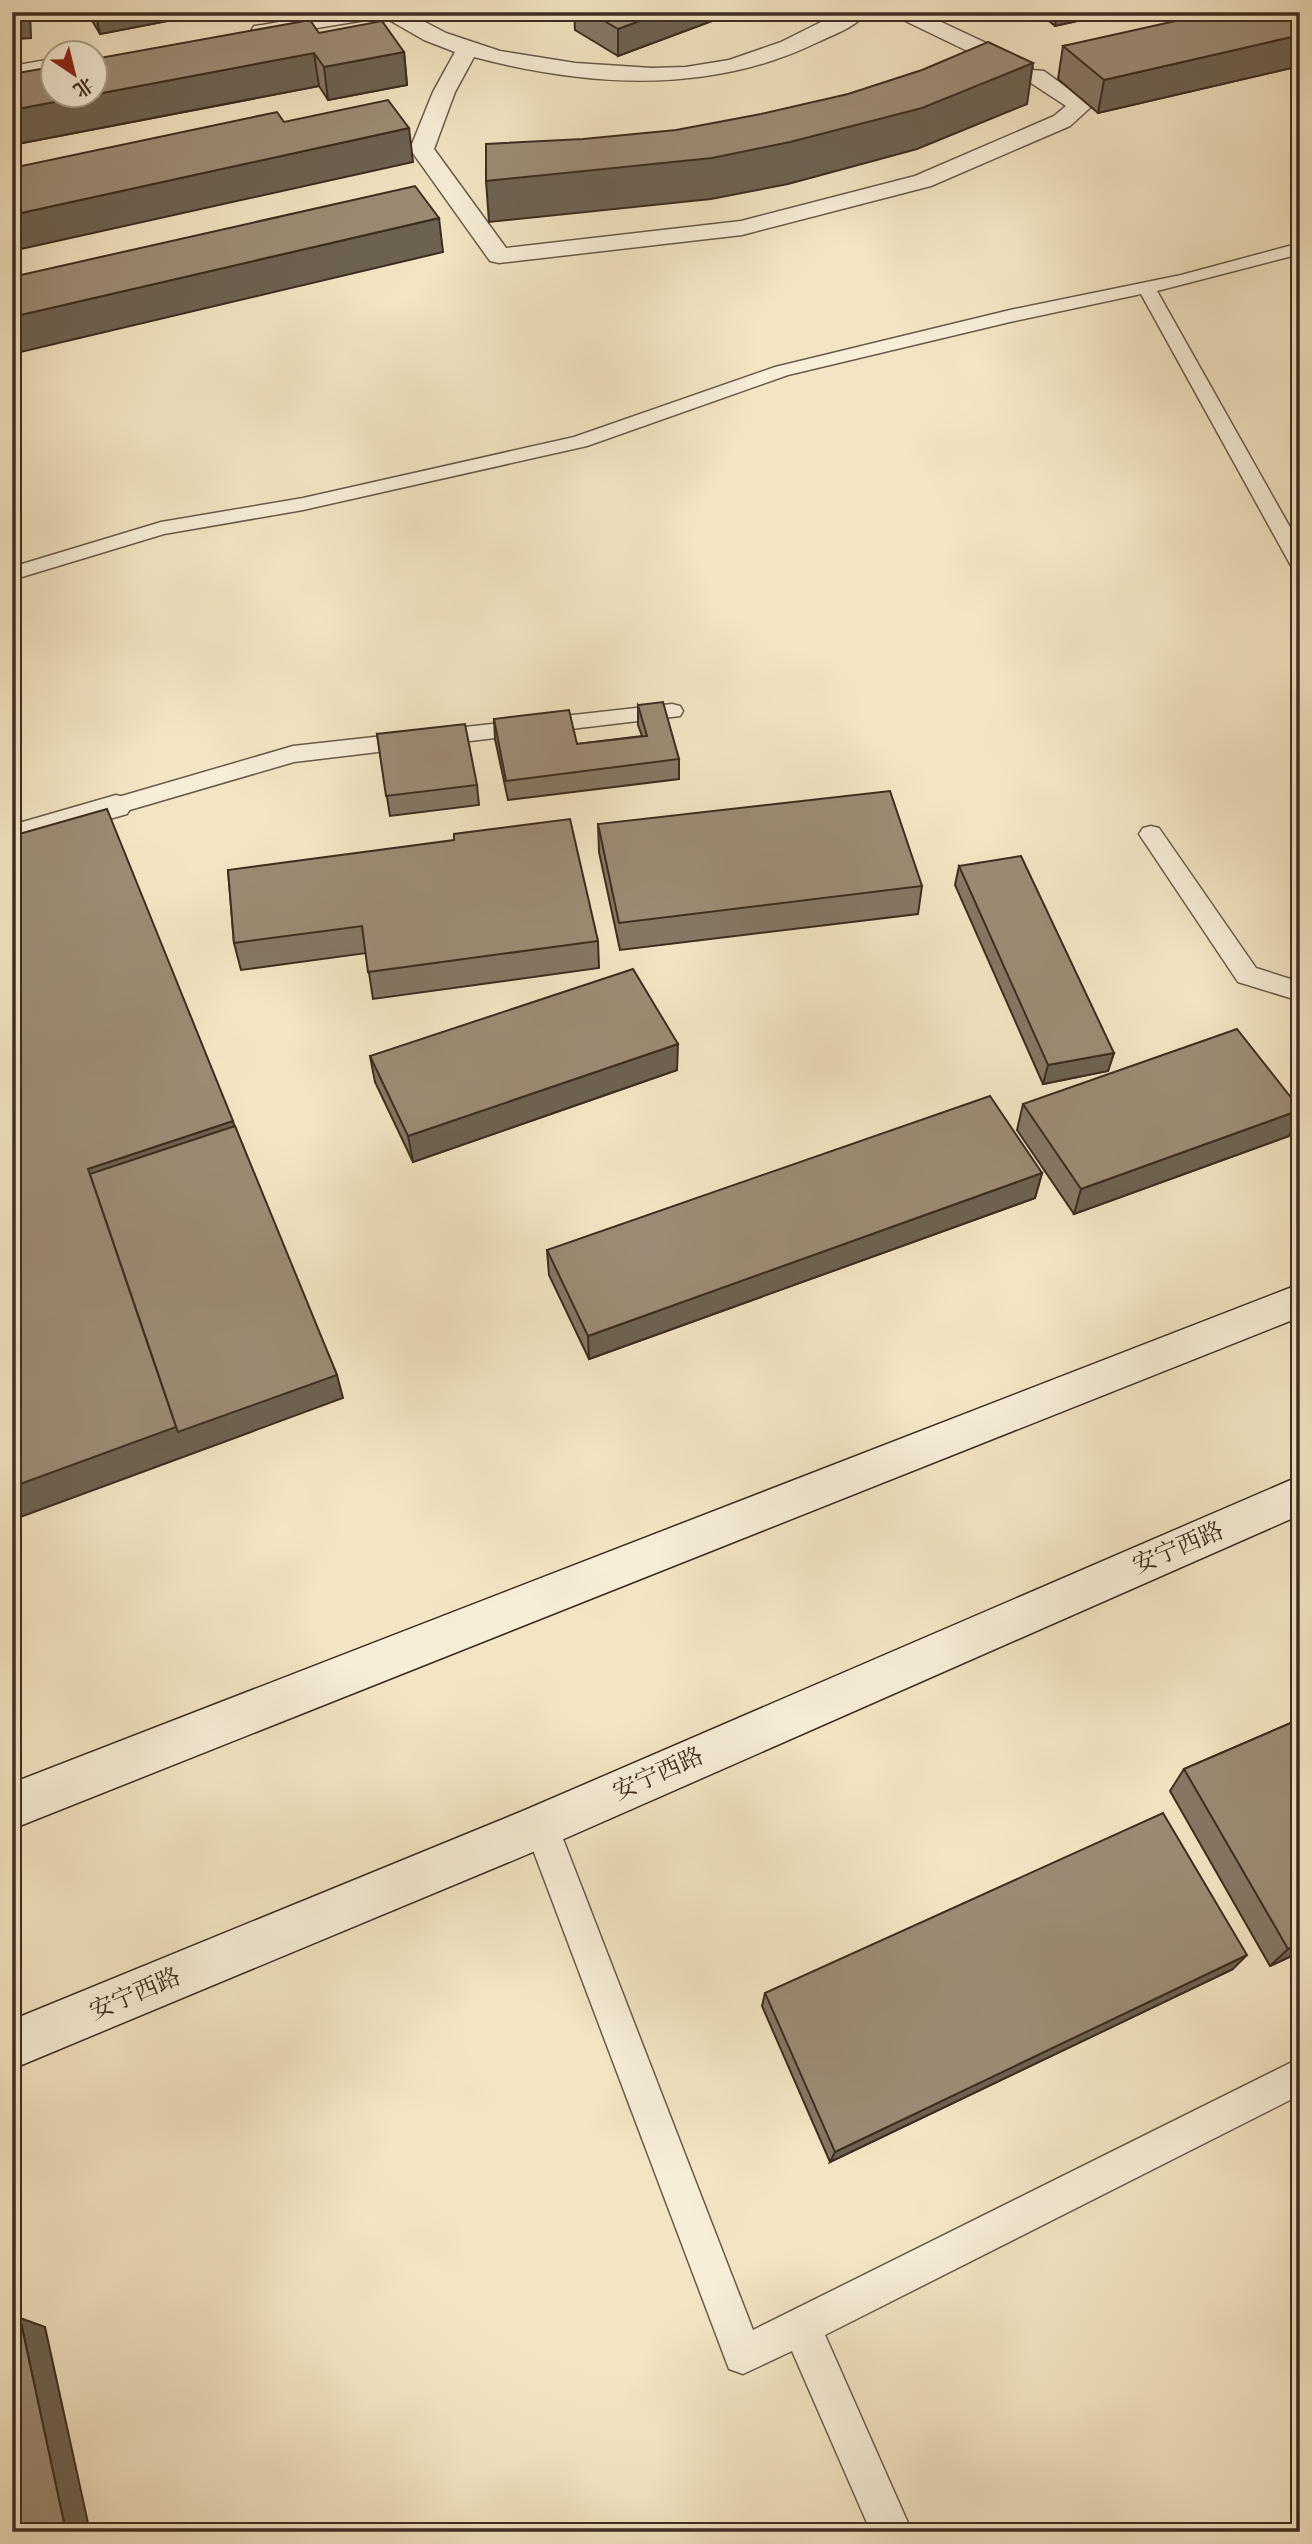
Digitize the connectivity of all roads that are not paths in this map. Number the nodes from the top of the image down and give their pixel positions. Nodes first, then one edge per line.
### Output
1 (377, 12) edge
2 (391, 12) edge
3 (858, 12) edge
4 (902, 12) edge
5 (243, 35) edge
6 (469, 47) junction
7 (38, 68) edge
8 (1063, 69) edge
9 (12, 73) edge
10 (1036, 76) junction
11 (1300, 248) edge
12 (1146, 287) junction
13 (1300, 564) edge
14 (12, 574) edge
15 (673, 711) dead end
16 (116, 806) joint
17 (1151, 834) dead end
18 (12, 836) edge
19 (1300, 992) edge
20 (1300, 1300) edge
21 (1300, 1495) edge
22 (12, 1806) edge
23 (541, 1826) junction
24 (12, 2045) edge
25 (1300, 2076) edge
26 (802, 2326) junction
27 (892, 2532) edge

1 - 5 street
2 - 6 street
3 - 6 street
4 - 10 street
6 - 10 street
7 - 9 street
8 - 10 street
11 - 12 lane
12 - 13 lane
12 - 14 lane
15 - 16 lane
16 - 18 street
17 - 19 lane
20 - 22 street
21 - 23 street, 安宁西路
23 - 24 street, 安宁西路
23 - 26 lane
25 - 26 lane
26 - 27 lane

